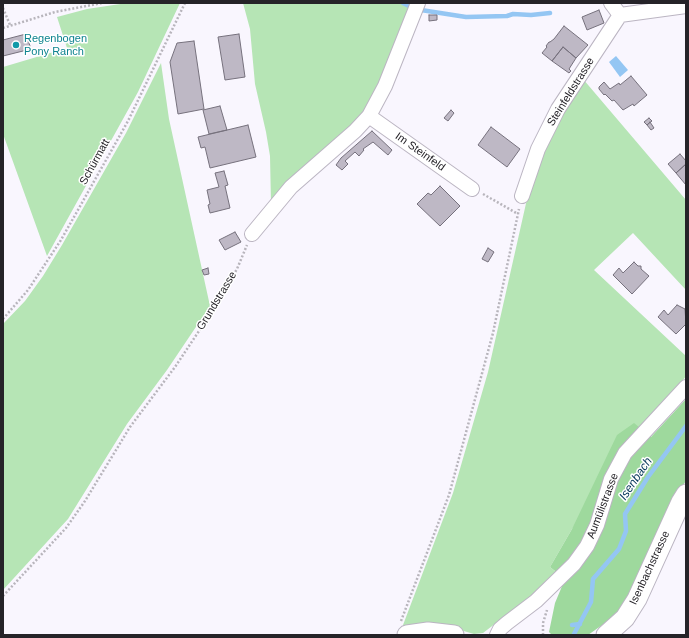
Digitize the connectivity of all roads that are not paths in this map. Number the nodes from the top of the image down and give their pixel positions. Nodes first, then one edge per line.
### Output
1 (418, 3) edge
2 (611, 3) edge
3 (686, 6) edge
4 (620, 15) junction
5 (369, 116) junction
6 (472, 188) road end
7 (522, 196) road end
8 (252, 234) road end
9 (686, 387) edge
10 (686, 494) edge
11 (403, 631) edge
12 (454, 635) edge
13 (497, 635) edge
14 (606, 635) edge

1 - 5 street
2 - 4 street
3 - 4 street
4 - 7 street, Steinfeldstrasse
5 - 6 street, Im Steinfeld
5 - 8 street
9 - 13 street, Aumülistrasse
10 - 14 main road, Isenbachstrasse
11 - 12 main road

